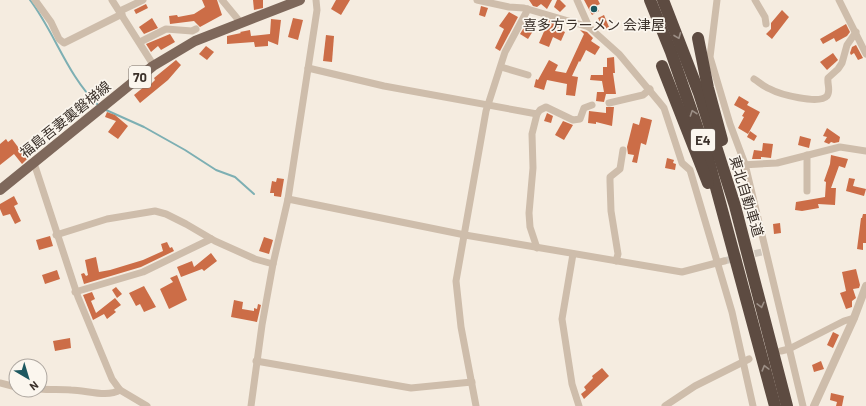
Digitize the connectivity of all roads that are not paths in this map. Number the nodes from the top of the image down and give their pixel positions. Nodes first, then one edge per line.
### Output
1 (35, 0) edge
2 (112, 0) edge
3 (143, 0) edge
4 (222, 0) edge
5 (300, 0) edge
6 (316, 0) edge
7 (477, 0) edge
8 (577, 0) edge
9 (650, 0) edge
10 (663, 0) edge
11 (717, 0) edge
12 (839, 0) edge
13 (757, 1) edge
14 (528, 9) junction
15 (121, 12) junction
16 (240, 23) junction
17 (766, 24) dead end
18 (589, 27) junction
19 (196, 29) dead end
20 (856, 32) junction
21 (698, 38) dead end
22 (140, 42) junction
23 (866, 54) edge
24 (154, 66) junction
25 (662, 66) dead end
26 (501, 67) junction
27 (308, 68) junction
28 (528, 75) dead end
29 (754, 79) dead end
30 (650, 89) junction
31 (609, 103) dead end
32 (488, 105) junction
33 (592, 105) dead end
34 (537, 114) junction
35 (623, 150) dead end
36 (866, 151) edge
37 (807, 155) junction
38 (34, 163) junction
39 (744, 164) junction
40 (0, 190) edge
41 (807, 191) dead end
42 (288, 199) junction
43 (56, 235) junction
44 (465, 235) junction
45 (212, 239) junction
46 (537, 248) junction
47 (573, 254) junction
48 (616, 262) junction
49 (721, 262) junction
50 (272, 264) junction
51 (752, 268) junction
52 (743, 285) junction
53 (865, 291) edge
54 (76, 292) junction
55 (854, 318) junction
56 (789, 349) junction
57 (781, 351) dead end
58 (746, 360) junction
59 (256, 361) junction
60 (472, 382) junction
61 (48, 390) edge
62 (120, 390) junction
63 (147, 406) edge
64 (250, 406) edge
65 (476, 406) edge
66 (579, 406) edge
67 (665, 406) edge
68 (753, 406) edge
69 (774, 406) edge
70 (787, 406) edge
71 (803, 406) edge
72 (814, 406) edge

1 - 15 street
2 - 15 street
3 - 15 street
4 - 16 street
5 - 16 main road, 福島吾妻裏磐梯線 / 70
6 - 27 street
7 - 14 street
8 - 18 street
52 -> 9 highway, 東北自動車道 / E4
10 -> 51 highway, 東北自動車道 / E4
11 - 39 street
12 - 20 street
13 - 17 street
14 - 18 street
14 - 26 street
15 - 22 street
16 - 24 main road, 福島吾妻裏磐梯線 / 70
18 - 30 street
19 - 22 street
20 - 23 street
20 - 29 street
21 - 51 highway
22 - 24 street
24 - 38 main road, 福島吾妻裏磐梯線 / 70
25 - 52 highway
26 - 28 street
26 - 32 street
27 - 32 street
27 - 42 street
30 - 31 street
30 - 49 street
32 - 34 street
32 - 44 street
33 - 34 street
34 - 46 street
35 - 48 street
36 - 37 street
37 - 39 street
37 - 41 street
38 - 40 main road, 福島吾妻裏磐梯線 / 70
38 - 43 street
39 - 56 street
42 - 44 street
42 - 50 street
43 - 45 street
43 - 54 street
44 - 46 street
44 - 60 street
45 - 50 street
45 - 54 street
46 - 47 street
47 - 48 street
47 - 66 street
48 - 49 street
49 - 58 street
50 - 59 street
51 -> 70 highway, 東北自動車道 / E4
69 -> 52 highway, 東北自動車道 / E4
53 - 55 street
54 - 62 street
55 - 56 street
55 - 72 street
56 - 57 street
56 - 71 street
58 - 67 street
58 - 68 street
59 - 60 street
59 - 64 street
60 - 65 street
61 - 62 street
62 - 63 street

